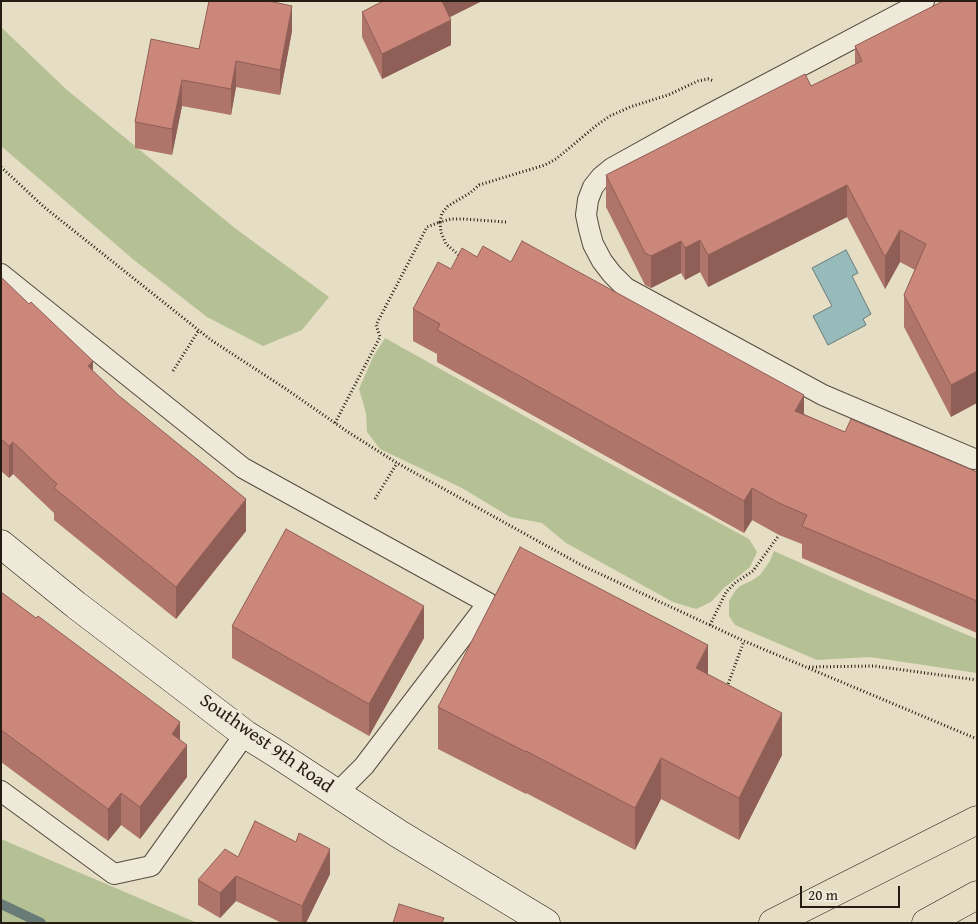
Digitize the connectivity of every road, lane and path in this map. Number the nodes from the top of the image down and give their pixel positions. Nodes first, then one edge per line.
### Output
1 (924, 1) edge
2 (720, 87) dead end
3 (1, 167) edge
4 (440, 222) junction
5 (506, 222) dead end
6 (465, 259) edge
7 (1, 274) edge
8 (199, 330) junction
9 (173, 372) dead end
10 (335, 423) junction
11 (974, 459) dead end
12 (397, 463) junction
13 (375, 499) dead end
14 (779, 535) dead end
15 (1, 544) edge
16 (710, 625) junction
17 (744, 641) junction
18 (806, 667) junction
19 (977, 680) edge
20 (726, 690) edge
21 (245, 734) junction
22 (977, 739) edge
23 (1, 791) edge
24 (337, 793) junction
25 (977, 820) edge
26 (977, 895) edge
27 (546, 923) edge
28 (773, 923) edge
29 (926, 923) edge

1 - 11 lane
2 - 4 path
3 - 8 path
4 - 5 path
4 - 6 path
4 - 10 path
7 - 24 lane
8 - 9 path
8 - 10 path
10 - 12 path
12 - 13 path
12 - 16 path
14 - 16 path
15 - 21 street, Southwest 9th Road
16 - 17 path
17 - 18 path
17 - 20 path
18 - 19 path
18 - 22 path
21 - 23 lane
21 - 24 street, Southwest 9th Road
24 - 27 street, Southwest 9th Road
25 - 28 main road
26 - 29 main road

